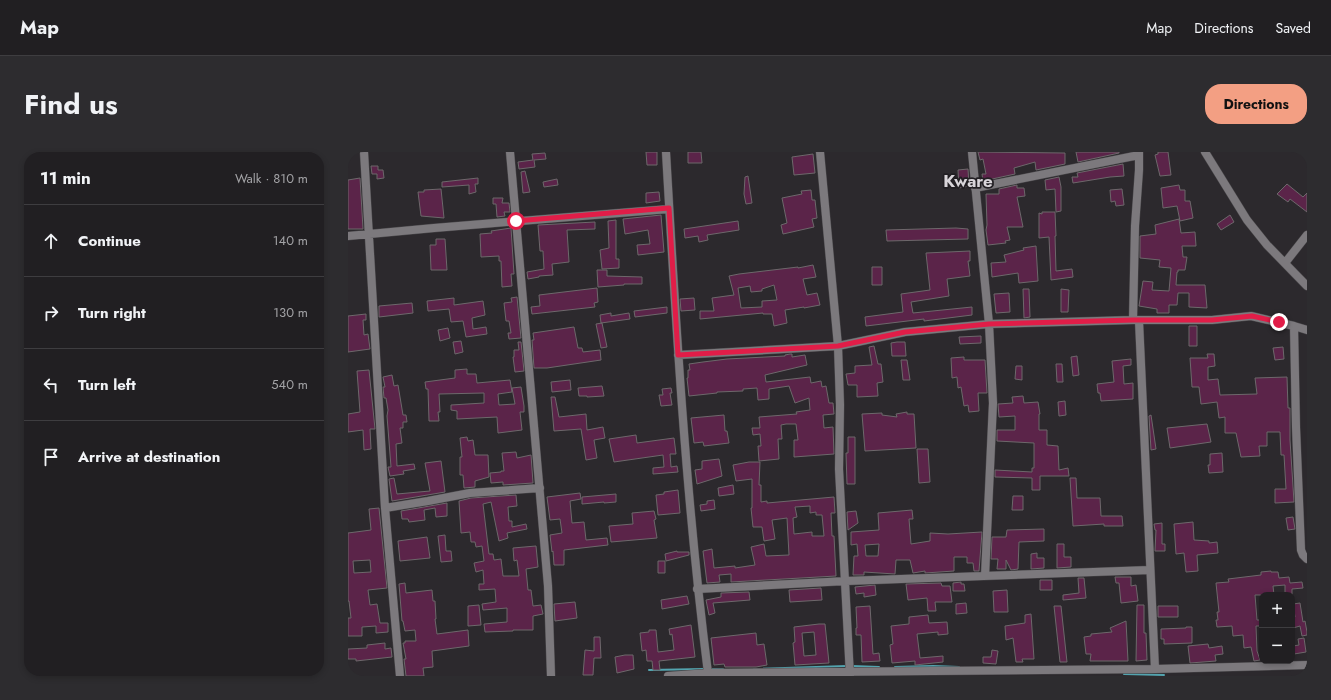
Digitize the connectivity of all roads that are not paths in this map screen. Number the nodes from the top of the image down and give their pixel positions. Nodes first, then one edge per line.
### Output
1 (364, 152) edge
2 (510, 152) edge
3 (666, 152) edge
4 (820, 152) edge
5 (972, 152) edge
6 (1205, 152) edge
7 (1139, 154) edge
8 (975, 188) junction
9 (669, 208) junction
10 (516, 221) junction
11 (368, 235) junction
12 (1307, 235) edge
13 (348, 236) edge
14 (1285, 262) junction
15 (1307, 286) edge
16 (1136, 320) junction
17 (989, 324) junction
18 (1294, 326) junction
19 (1307, 330) edge
20 (838, 346) junction
21 (678, 355) junction
22 (540, 488) junction
23 (385, 508) junction
24 (1307, 559) edge
25 (1150, 570) junction
26 (985, 576) junction
27 (846, 581) junction
28 (698, 589) junction
29 (1307, 665) edge
30 (1155, 669) junction
31 (708, 673) junction
32 (850, 673) edge
33 (1112, 673) edge
34 (686, 675) edge
35 (400, 676) edge
36 (551, 676) edge
37 (668, 676) edge

1 - 11 street
2 - 10 street
3 - 9 street
4 - 20 street
5 - 8 street
6 - 14 street
7 - 8 street
7 - 16 street
8 - 17 street
9 - 10 street
9 - 21 street
10 - 11 street
10 - 22 street
11 - 13 street
11 - 23 street
12 - 14 street
14 - 15 street
16 - 17 street
16 - 18 street
16 - 25 street
17 - 20 street
17 - 26 street
18 - 19 street
18 - 24 street
20 - 21 street
20 - 27 street
21 - 28 street
22 - 23 street
22 - 36 street
23 - 35 street
25 - 26 street
25 - 30 street
26 - 27 street
27 - 28 street
27 - 32 street
28 - 31 street
29 - 30 street
30 - 33 street
31 - 32 street
31 - 34 street
32 - 33 street
34 - 37 street

